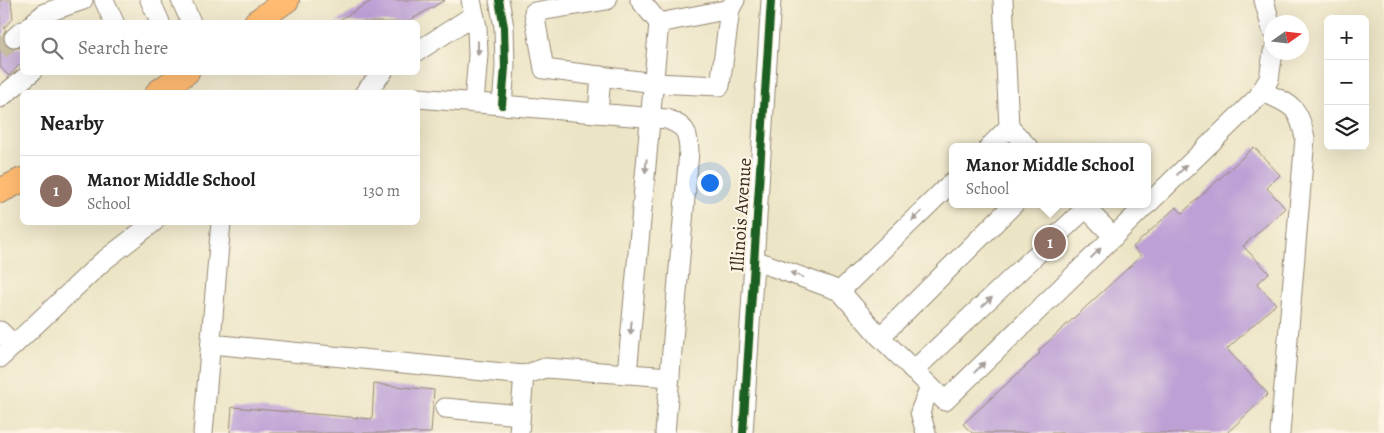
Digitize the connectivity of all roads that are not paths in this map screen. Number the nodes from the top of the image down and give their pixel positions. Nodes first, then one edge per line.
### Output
1 (82, 0) edge
2 (104, 0) edge
3 (150, 0) edge
4 (181, 0) edge
5 (287, 0) edge
6 (499, 0) edge
7 (607, 0) edge
8 (640, 0) edge
9 (771, 0) edge
10 (1003, 0) edge
11 (1264, 0) edge
12 (733, 4) edge
13 (528, 6) edge
14 (472, 7) edge
15 (1268, 15) edge
16 (37, 20) edge
17 (113, 20) edge
18 (159, 20) edge
19 (190, 20) edge
20 (259, 20) edge
21 (659, 23) junction
22 (420, 49) edge
23 (1272, 60) edge
24 (28, 75) edge
25 (182, 75) edge
26 (380, 75) edge
27 (601, 76) junction
28 (654, 83) junction
29 (161, 90) edge
30 (367, 90) edge
31 (1262, 91) junction
32 (0, 98) edge
33 (420, 98) edge
34 (474, 103) junction
35 (502, 105) junction
36 (598, 113) junction
37 (651, 118) junction
38 (1009, 127) junction
39 (993, 143) edge
40 (1024, 143) edge
41 (20, 181) edge
42 (949, 185) edge
43 (0, 192) edge
44 (1151, 200) edge
45 (1010, 208) edge
46 (1082, 208) edge
47 (1086, 208) edge
48 (1143, 208) edge
49 (150, 225) edge
50 (221, 225) edge
51 (1114, 237) junction
52 (754, 260) junction
53 (840, 291) junction
54 (0, 331) edge
55 (880, 337) junction
56 (211, 344) junction
57 (7, 352) edge
58 (913, 371) junction
59 (627, 374) junction
60 (524, 375) junction
61 (670, 377) junction
62 (930, 387) junction
63 (445, 408) dead end
64 (519, 424) edge
65 (203, 433) edge
66 (665, 433) edge
67 (743, 433) edge
68 (926, 433) edge
69 (1280, 433) edge

1 - 16 street
2 - 17 street
3 - 18 street
4 - 19 street
5 - 20 main road
6 - 35 street
7 - 13 street
8 - 21 street
9 - 52 street, Illinois Avenue
10 - 38 street
11 - 15 street
12 - 21 street
12 - 28 street
13 - 27 street
14 - 22 street
14 -> 34 street
21 - 28 street
23 - 31 street
24 - 32 street
25 - 29 main road
26 - 30 street
27 - 28 street
27 - 36 street
28 - 37 street
44 -> 31 street
31 - 69 street
33 - 34 street
34 - 35 street
35 - 36 street
36 - 37 street
37 -> 59 street
37 - 61 street
38 - 39 street
38 - 40 street
41 - 43 main road
42 -> 53 street
45 - 55 street
58 -> 46 street
47 - 51 street
48 - 51 street
49 - 57 street
50 - 56 street
62 -> 51 street
53 -> 52 street
52 - 67 street, Illinois Avenue
53 - 55 street
54 - 57 street
55 - 58 street
56 - 60 street
56 - 65 street
58 - 62 street
59 - 60 street
59 - 61 street
60 - 64 street
61 - 66 street
62 - 68 street
63 - 64 street

